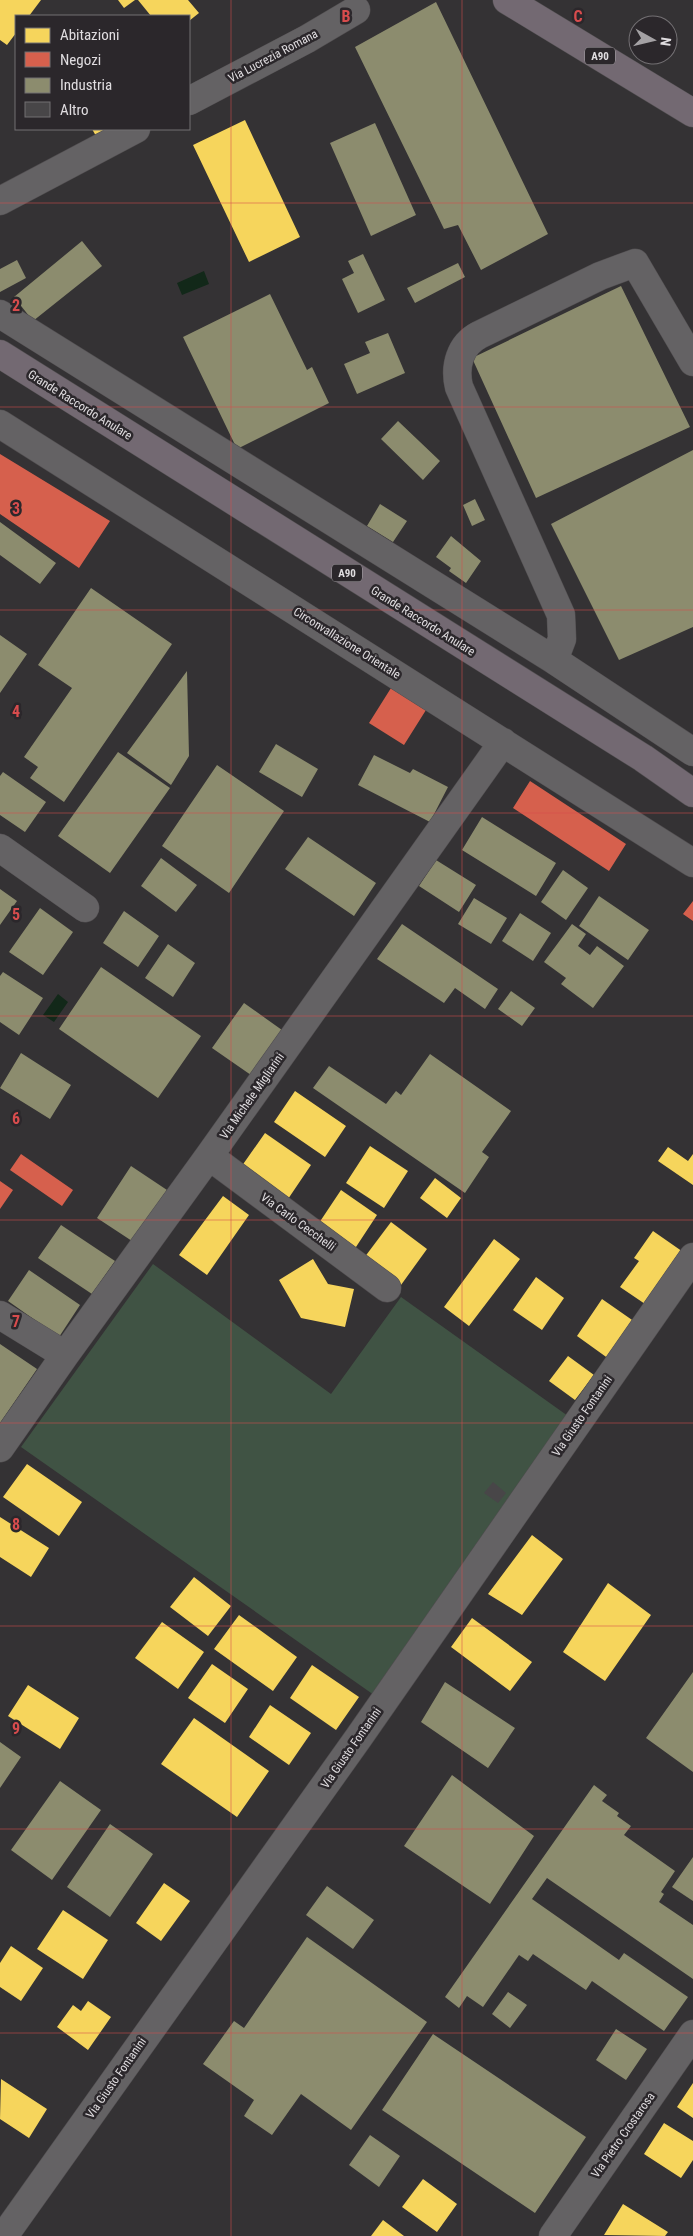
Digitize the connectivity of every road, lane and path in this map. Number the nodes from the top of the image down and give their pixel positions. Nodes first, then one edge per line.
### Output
1 (507, 0) edge
2 (356, 10) dead end
3 (190, 100) edge
4 (693, 112) edge
5 (134, 130) edge
6 (0, 200) edge
7 (0, 314) edge
8 (0, 354) edge
9 (693, 362) edge
10 (0, 424) edge
11 (554, 660) junction
12 (503, 742) junction
13 (693, 752) edge
14 (693, 793) edge
15 (0, 848) edge
16 (693, 863) edge
17 (85, 908) dead end
18 (209, 1156) junction
19 (693, 1257) edge
20 (387, 1288) dead end
21 (0, 1315) edge
22 (65, 1355) junction
23 (0, 1448) edge
24 (693, 2034) edge
25 (4, 2236) edge
26 (553, 2236) edge

1 - 4 highway, A90
2 - 3 street, Via Lucrezia Romana
5 - 6 street
7 - 11 street
8 - 14 highway, Grande Raccordo Anulare / A90
9 - 11 street
10 - 12 street, Circonvallazione Orientale
11 - 13 street
12 - 16 street, Circonvallazione Orientale
12 - 18 street, Via Michele Migliarini
15 - 17 street
18 - 20 street, Via Carlo Cecchelli
18 - 22 street, Via Michele Migliarini
19 - 25 street, Via Giusto Fontanini
21 - 22 street
22 - 23 street, Via Michele Migliarini
24 - 26 street, Via Pietro Crostarosa

